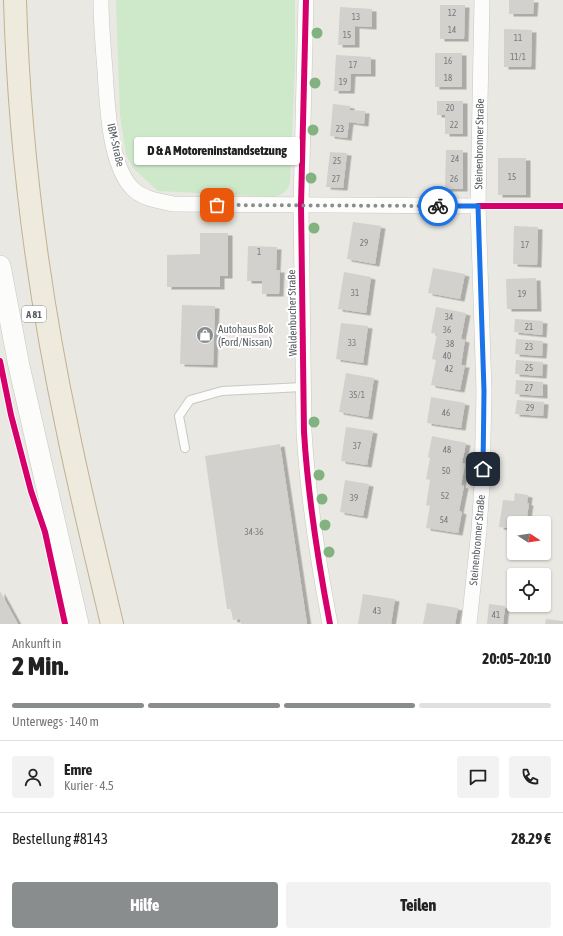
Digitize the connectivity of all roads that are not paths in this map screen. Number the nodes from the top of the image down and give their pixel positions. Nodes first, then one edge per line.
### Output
1 (2, 0) edge
2 (15, 0) edge
3 (101, 0) edge
4 (306, 0) edge
5 (482, 0) edge
6 (301, 205) junction
7 (478, 206) junction
8 (0, 271) edge
9 (302, 387) junction
10 (185, 448) dead end
11 (78, 624) edge
12 (98, 624) edge
13 (112, 624) edge
14 (330, 624) edge
15 (469, 624) edge

1 - 12 highway, A 81
2 - 13 highway, A 81
3 - 6 street, IBM-Straße
4 - 6 street, Waldenbucher Straße
5 - 7 street, Steinenbronner Straße
6 - 7 street, IBM-Straße
6 - 9 street, Waldenbucher Straße
7 - 15 street, Steinenbronner Straße
8 - 11 street
9 - 10 lane
9 - 14 street, Waldenbucher Straße

